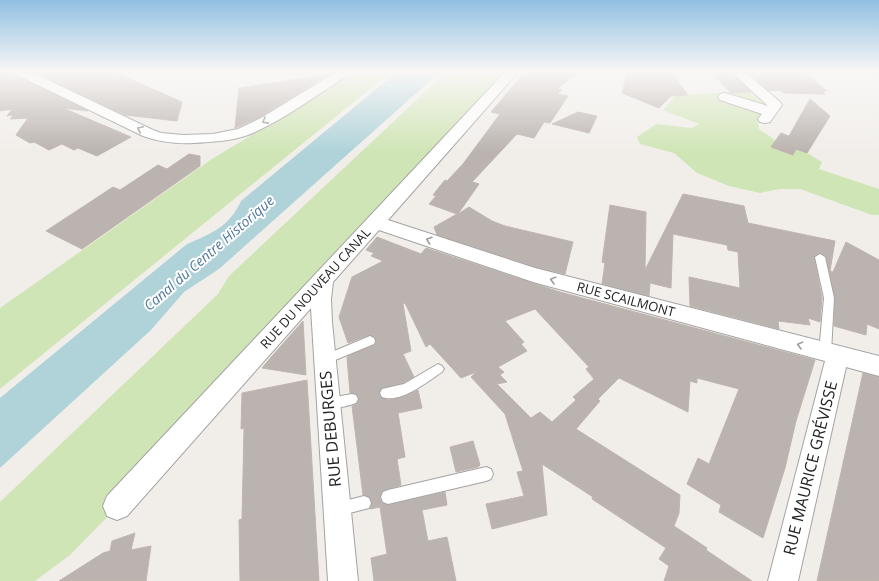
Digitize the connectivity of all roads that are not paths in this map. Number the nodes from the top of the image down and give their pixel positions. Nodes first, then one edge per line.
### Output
1 (75, 98) edge
2 (303, 98) edge
3 (488, 98) edge
4 (728, 98) edge
5 (767, 98) edge
6 (375, 222) junction
7 (820, 257) dead end
8 (324, 278) junction
9 (370, 341) dead end
10 (831, 354) junction
11 (324, 360) junction
12 (879, 366) edge
13 (438, 369) dead end
14 (386, 393) dead end
15 (352, 399) dead end
16 (327, 403) junction
17 (486, 474) dead end
18 (388, 498) dead end
19 (364, 503) dead end
20 (117, 506) dead end
21 (336, 510) junction
22 (343, 581) edge
23 (783, 581) edge

2 -> 1 street
3 - 6 street, RUE DU NOUVEAU CANAL
4 - 5 street
6 - 8 street, RUE DU NOUVEAU CANAL
10 -> 6 street, RUE SCAILMONT
7 - 10 lane
8 - 11 street, RUE DEBURGES
8 - 20 street, RUE DU NOUVEAU CANAL
9 - 11 lane
10 - 12 street, RUE SCAILMONT
10 - 23 street, RUE MAURICE GRÉVISSE
11 - 16 street, RUE DEBURGES
13 - 14 lane
15 - 16 lane
16 - 21 street, RUE DEBURGES
17 - 18 lane
19 - 21 lane
21 - 22 street, RUE DEBURGES

